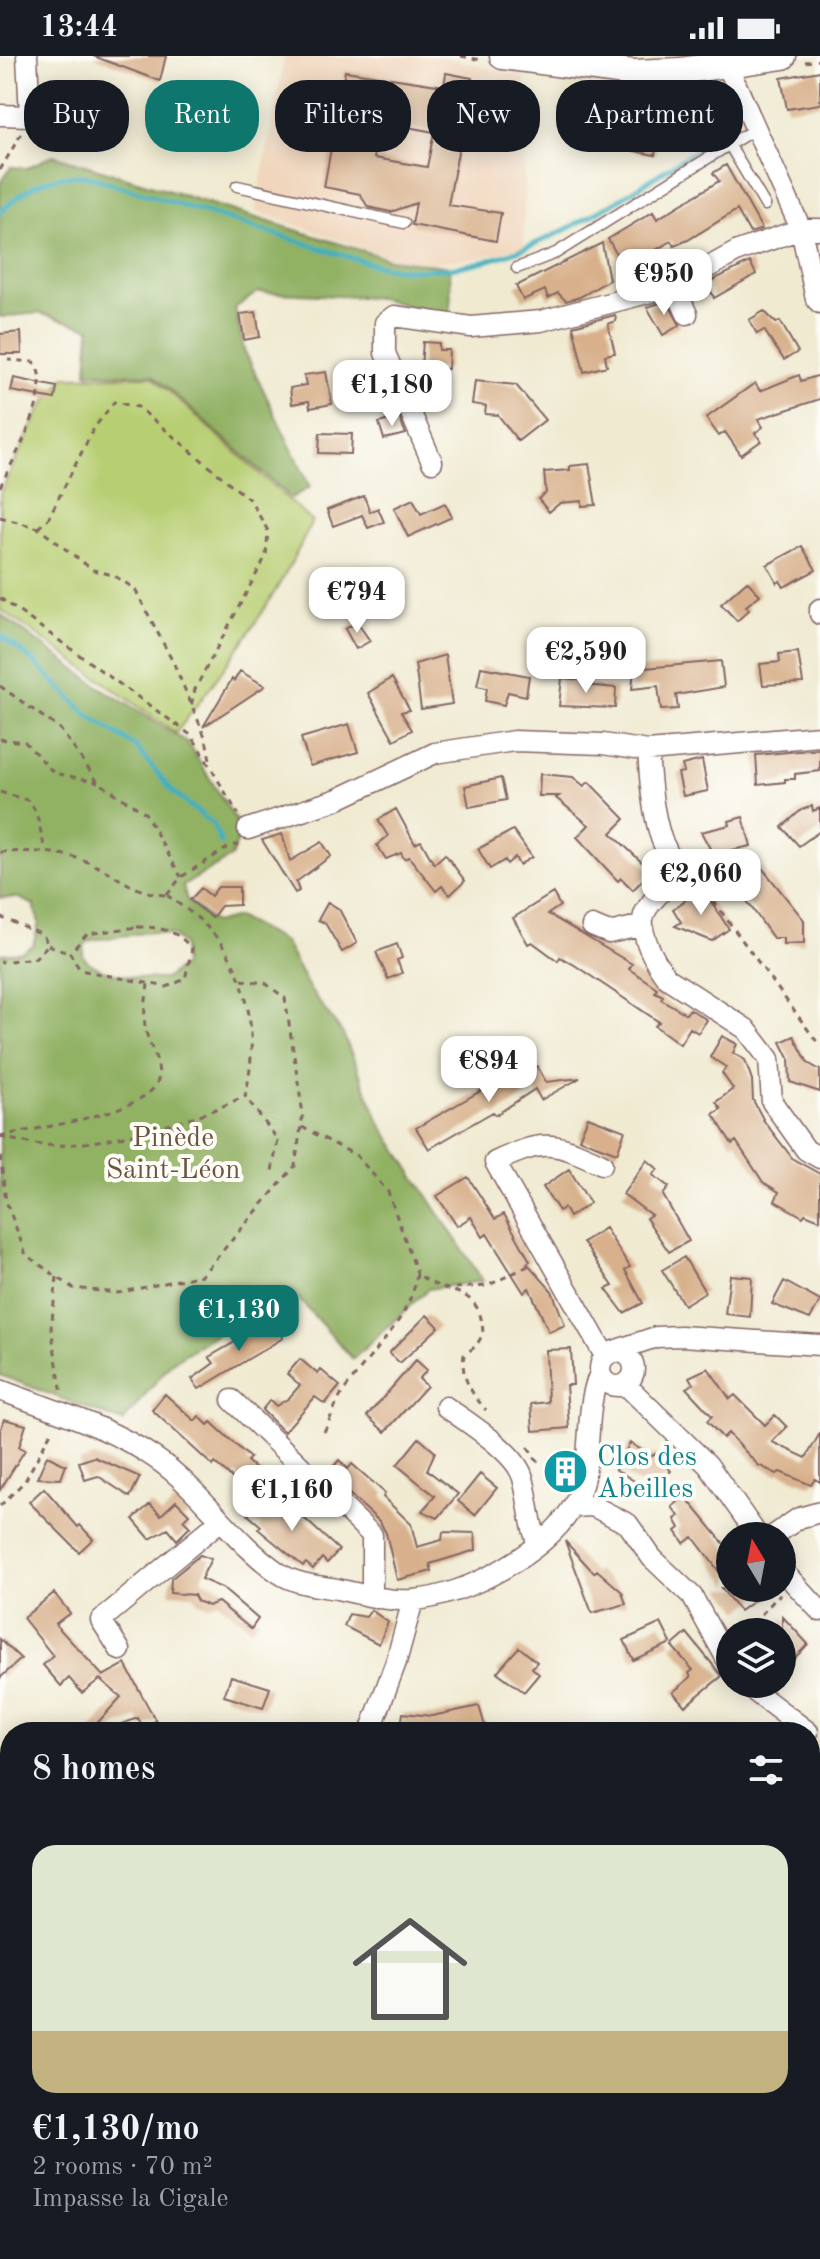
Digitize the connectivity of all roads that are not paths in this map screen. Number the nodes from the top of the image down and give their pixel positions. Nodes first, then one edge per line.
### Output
1 (27, 56) edge
2 (503, 56) edge
3 (783, 56) edge
4 (727, 65) junction
5 (0, 115) edge
6 (756, 127) junction
7 (743, 136) edge
8 (720, 152) edge
9 (734, 152) edge
10 (237, 186) dead end
11 (765, 205) dead end
12 (404, 223) dead end
13 (810, 229) edge
14 (517, 268) dead end
15 (674, 286) junction
16 (820, 303) edge
17 (687, 314) dead end
18 (432, 462) dead end
19 (820, 736) edge
20 (648, 751) junction
21 (248, 829) road end
22 (643, 925) junction
23 (592, 926) dead end
24 (820, 1158) edge
25 (602, 1164) dead end
26 (820, 1345) edge
27 (617, 1366) junction
28 (0, 1390) edge
29 (232, 1400) dead end
30 (446, 1407) dead end
31 (573, 1507) junction
32 (820, 1512) edge
33 (221, 1520) junction
34 (748, 1522) edge
35 (793, 1522) edge
36 (538, 1545) junction
37 (796, 1586) edge
38 (372, 1596) junction
39 (413, 1600) junction
40 (820, 1611) edge
41 (716, 1640) edge
42 (120, 1650) dead end
43 (763, 1698) edge
44 (374, 1722) edge
45 (795, 1722) edge

1 - 5 street
2 - 4 street
3 - 4 street
4 - 6 street
6 - 7 lane
6 - 13 street
8 - 14 lane
9 - 11 lane
10 - 12 lane
13 - 15 street
13 - 16 street
15 - 17 street
15 - 18 street
19 - 20 street
20 - 21 street
20 - 22 street
22 - 23 street
22 - 24 street
25 - 27 street
26 - 27 street
27 - 31 street
27 - 34 street
28 - 33 street
29 - 38 street
30 - 36 street
31 - 36 street
31 - 41 street
32 - 35 street
33 - 38 street
33 - 42 street
36 - 39 street
37 - 40 street
38 - 39 street
39 - 44 street
43 - 45 street

